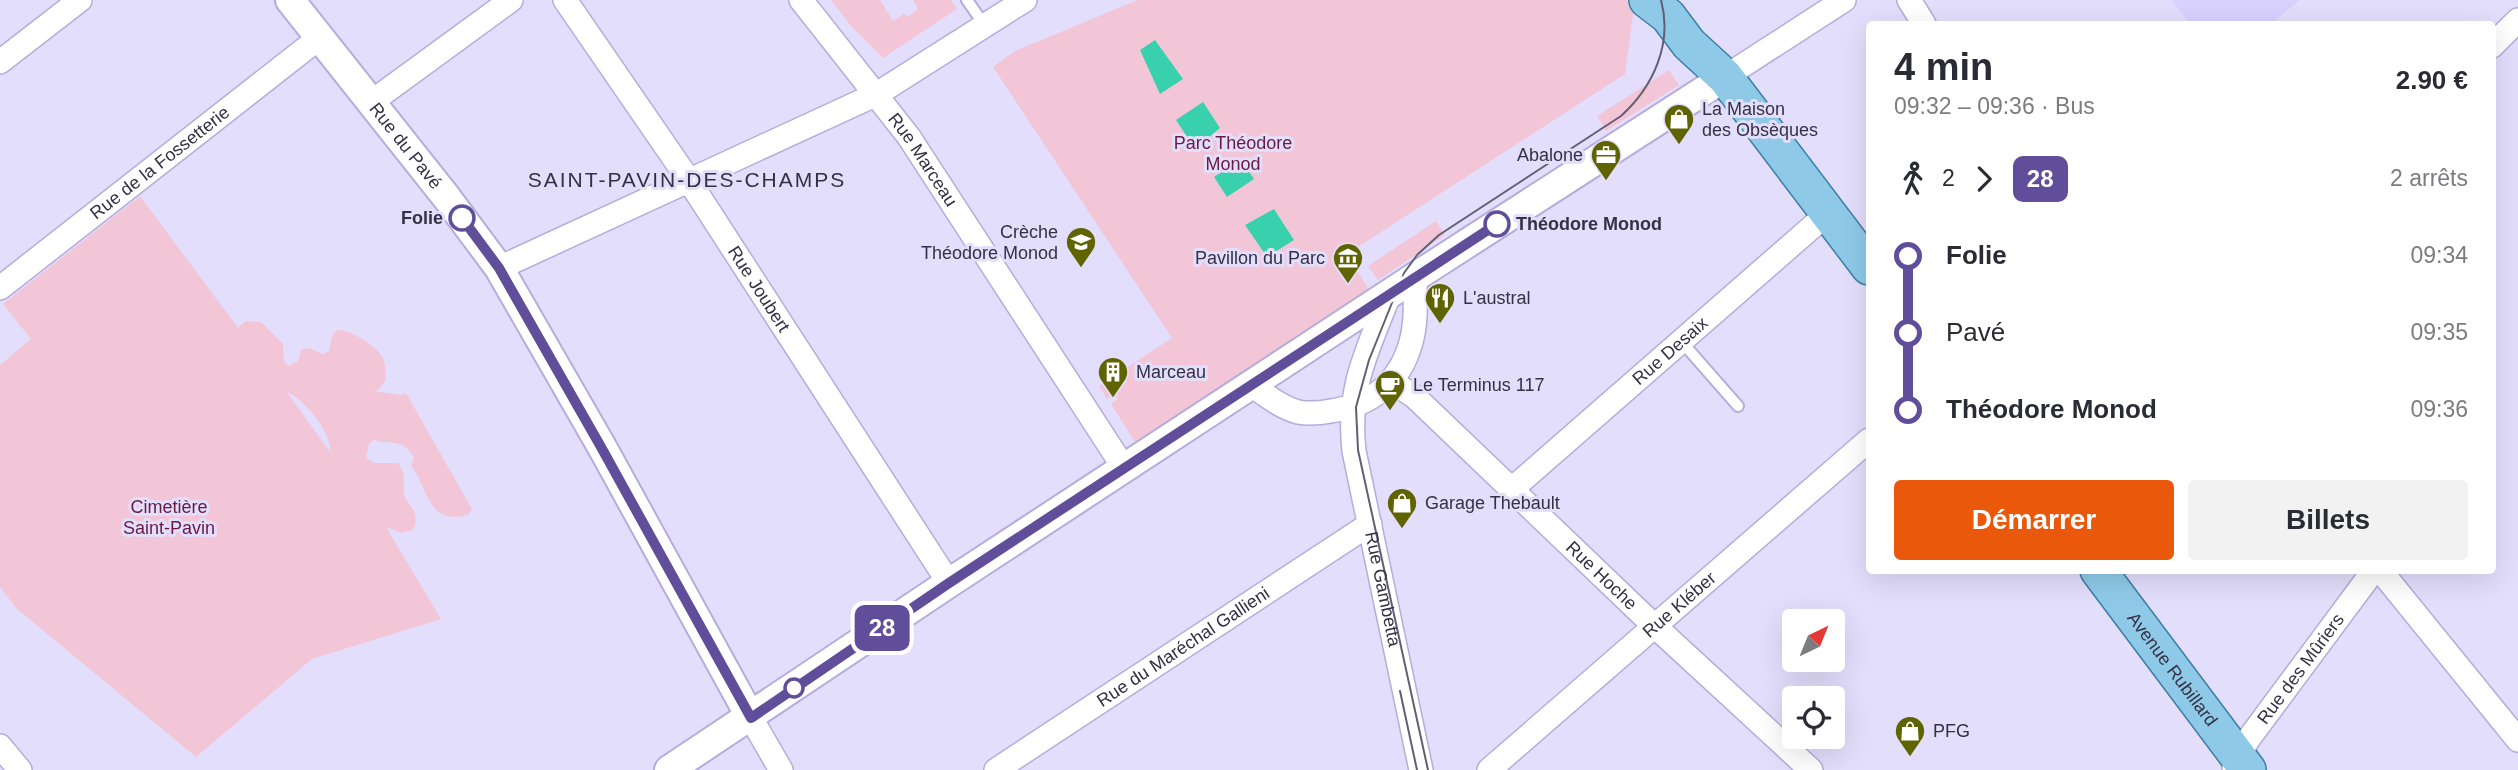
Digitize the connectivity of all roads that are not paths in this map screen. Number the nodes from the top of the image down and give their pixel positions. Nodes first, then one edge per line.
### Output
1 (80, 0) edge
2 (289, 0) edge
3 (511, 0) edge
4 (565, 0) edge
5 (801, 0) edge
6 (967, 0) edge
7 (1025, 0) edge
8 (1647, 0) edge
9 (1684, 0) edge
10 (1844, 0) edge
11 (1909, 0) edge
12 (2518, 20) edge
13 (1922, 21) edge
14 (985, 26) junction
15 (319, 38) junction
16 (2496, 42) edge
17 (0, 62) edge
18 (1725, 77) junction
19 (877, 94) junction
20 (370, 103) junction
21 (688, 181) junction
22 (1828, 213) junction
23 (1866, 263) edge
24 (499, 268) junction
25 (1415, 277) junction
26 (0, 288) edge
27 (1389, 295) junction
28 (1681, 341) junction
29 (1391, 381) junction
30 (1251, 386) junction
31 (1738, 406) dead end
32 (1352, 408) junction
33 (1866, 443) edge
34 (1124, 468) junction
35 (1512, 489) junction
36 (1370, 524) junction
37 (2101, 574) edge
38 (2371, 574) edge
39 (2383, 574) edge
40 (949, 583) junction
41 (1655, 626) junction
42 (751, 718) junction
43 (2518, 740) edge
44 (0, 746) edge
45 (2240, 766) edge
46 (20, 770) edge
47 (669, 770) edge
48 (781, 770) edge
49 (996, 770) edge
50 (1421, 770) edge
51 (1489, 770) edge
52 (1811, 770) edge

1 - 17 street
2 - 15 street, Rue du Pavé
3 - 20 street
4 - 21 street, Rue Joubert
5 - 19 street, Rue Marceau
6 - 14 lane
7 - 14 street
8 - 18 main road
9 - 18 main road
10 - 18 street
11 - 13 street
12 - 16 street
14 - 19 street
15 - 20 street, Rue du Pavé
15 - 26 street, Rue de la Fossetterie
18 - 22 main road
18 - 25 street
19 - 21 street
19 - 34 street, Rue Marceau
20 - 24 street, Rue du Pavé
21 - 24 street
21 - 40 street, Rue Joubert
22 - 23 main road
22 - 28 street, Rue Desaix
24 - 42 street, Rue du Pavé
25 - 27 street
25 - 29 street
27 - 30 street
27 - 32 street, Rue Gambetta
28 - 31 lane
28 - 35 street, Rue Desaix
29 - 32 street
29 - 35 street, Rue Hoche
30 - 32 street
30 - 34 street
32 - 36 street, Rue Gambetta
33 - 41 street, Rue Kléber
34 - 40 street
35 - 41 street, Rue Hoche
36 - 49 street, Rue du Maréchal Gallieni
36 - 50 street, Rue Gambetta
37 - 45 main road, Avenue Rubillard
38 - 45 street, Rue des Mûriers
39 - 43 street
40 - 42 street
41 - 51 street, Rue Kléber
41 - 52 street, Rue Hoche
42 - 47 street
42 - 48 street, Rue du Pavé
44 - 46 street

